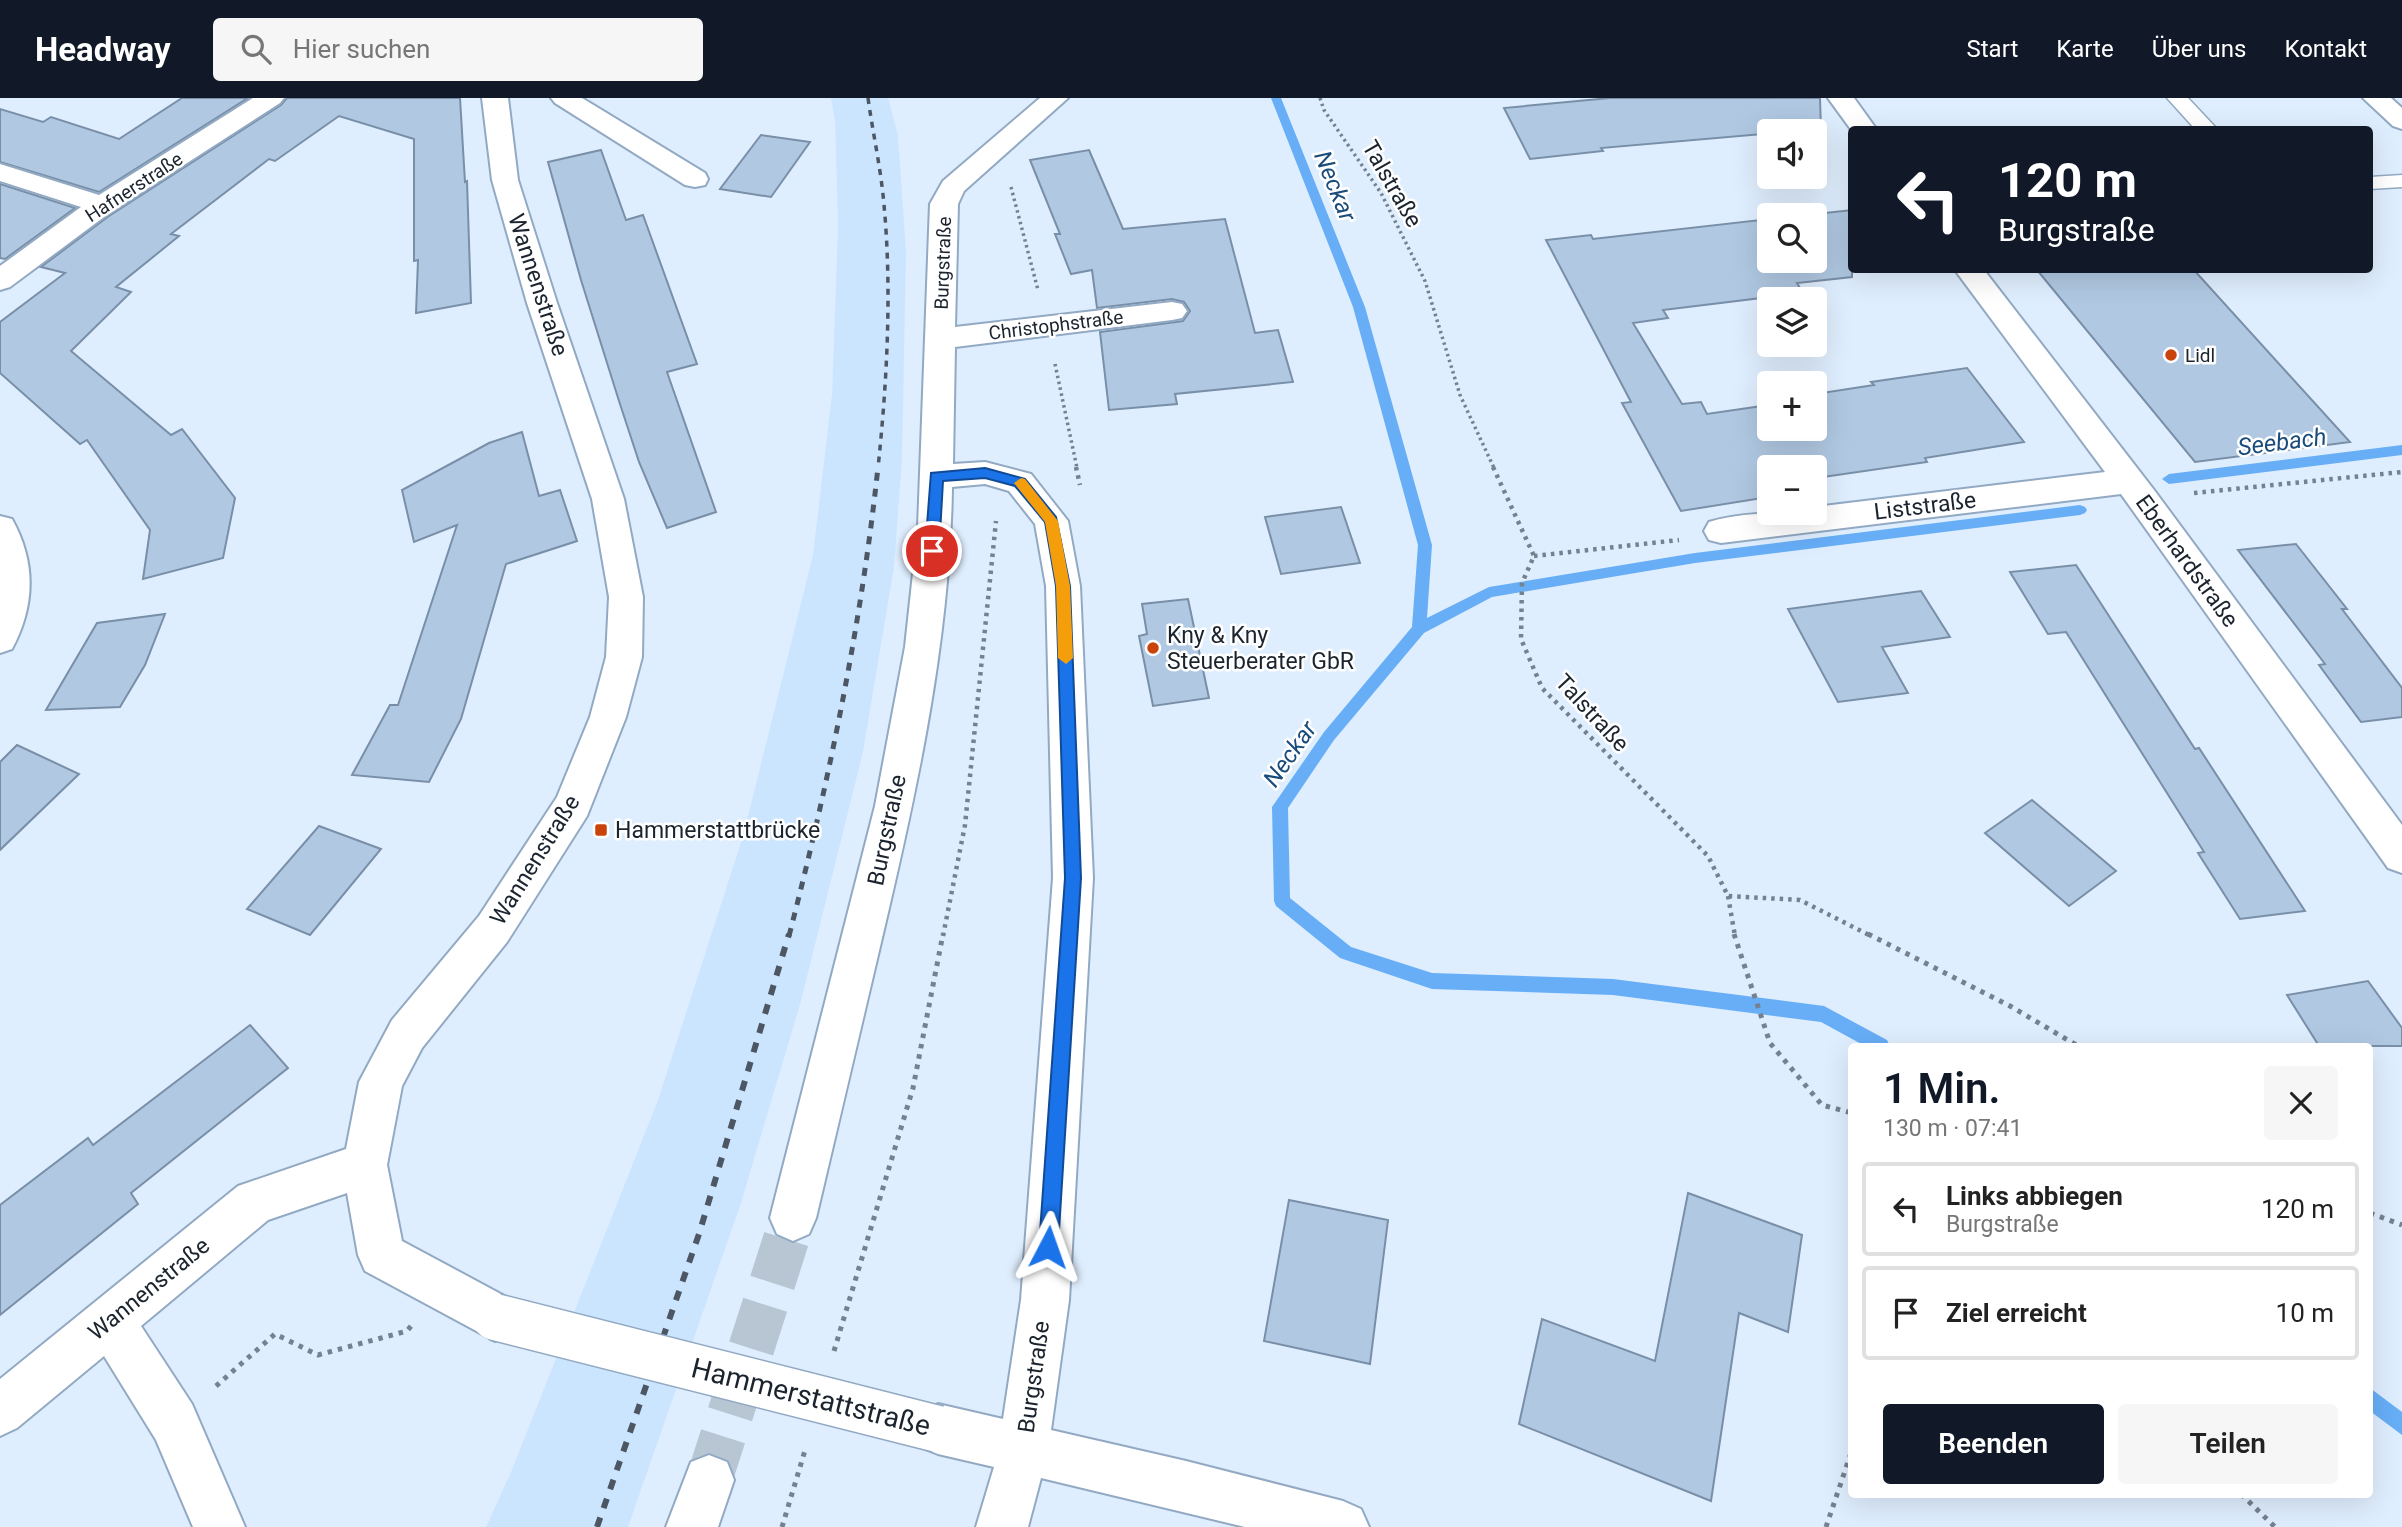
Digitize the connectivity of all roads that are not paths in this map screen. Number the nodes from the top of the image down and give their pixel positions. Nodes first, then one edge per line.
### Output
1 (271, 98) edge
2 (495, 98) edge
3 (564, 98) edge
4 (1055, 98) edge
5 (1841, 98) edge
6 (2177, 98) edge
7 (2376, 98) edge
8 (2402, 121) edge
9 (1861, 126) edge
10 (2204, 126) edge
11 (0, 172) edge
12 (695, 179) dead end
13 (2402, 181) edge
14 (2373, 183) edge
15 (104, 206) junction
16 (1971, 273) edge
17 (0, 281) edge
18 (1172, 311) dead end
19 (940, 339) junction
20 (936, 477) junction
21 (2135, 490) junction
22 (0, 528) edge
23 (1721, 531) road end
24 (0, 639) edge
25 (2402, 856) edge
26 (365, 1165) junction
27 (793, 1218) tunnel mouth
28 (110, 1321) junction
29 (0, 1411) edge
30 (1024, 1448) junction
31 (709, 1479) tunnel mouth
32 (219, 1527) edge
33 (692, 1527) edge
34 (1002, 1527) edge
35 (1343, 1527) edge

1 - 15 street, Hafnerstraße
2 - 26 street, Wannenstraße
3 - 12 street
4 - 19 street, Burgstraße
5 - 9 street
6 - 10 lane
7 - 8 street
11 - 15 street
13 - 14 lane
15 - 17 street, Hafnerstraße
16 - 21 street, Eberhardstraße
18 - 19 street, Christophstraße
19 - 20 street, Burgstraße
20 - 27 street, Burgstraße
20 - 30 street, Burgstraße
21 - 23 street, Liststraße
21 - 25 street, Eberhardstraße
22 - 24 street
26 - 28 street, Wannenstraße
26 - 30 street, Hammerstattstraße, bridge
28 - 29 street, Wannenstraße
28 - 32 street
30 - 34 street, Burgstraße
30 - 35 street, Hammerstattstraße
31 - 33 street

